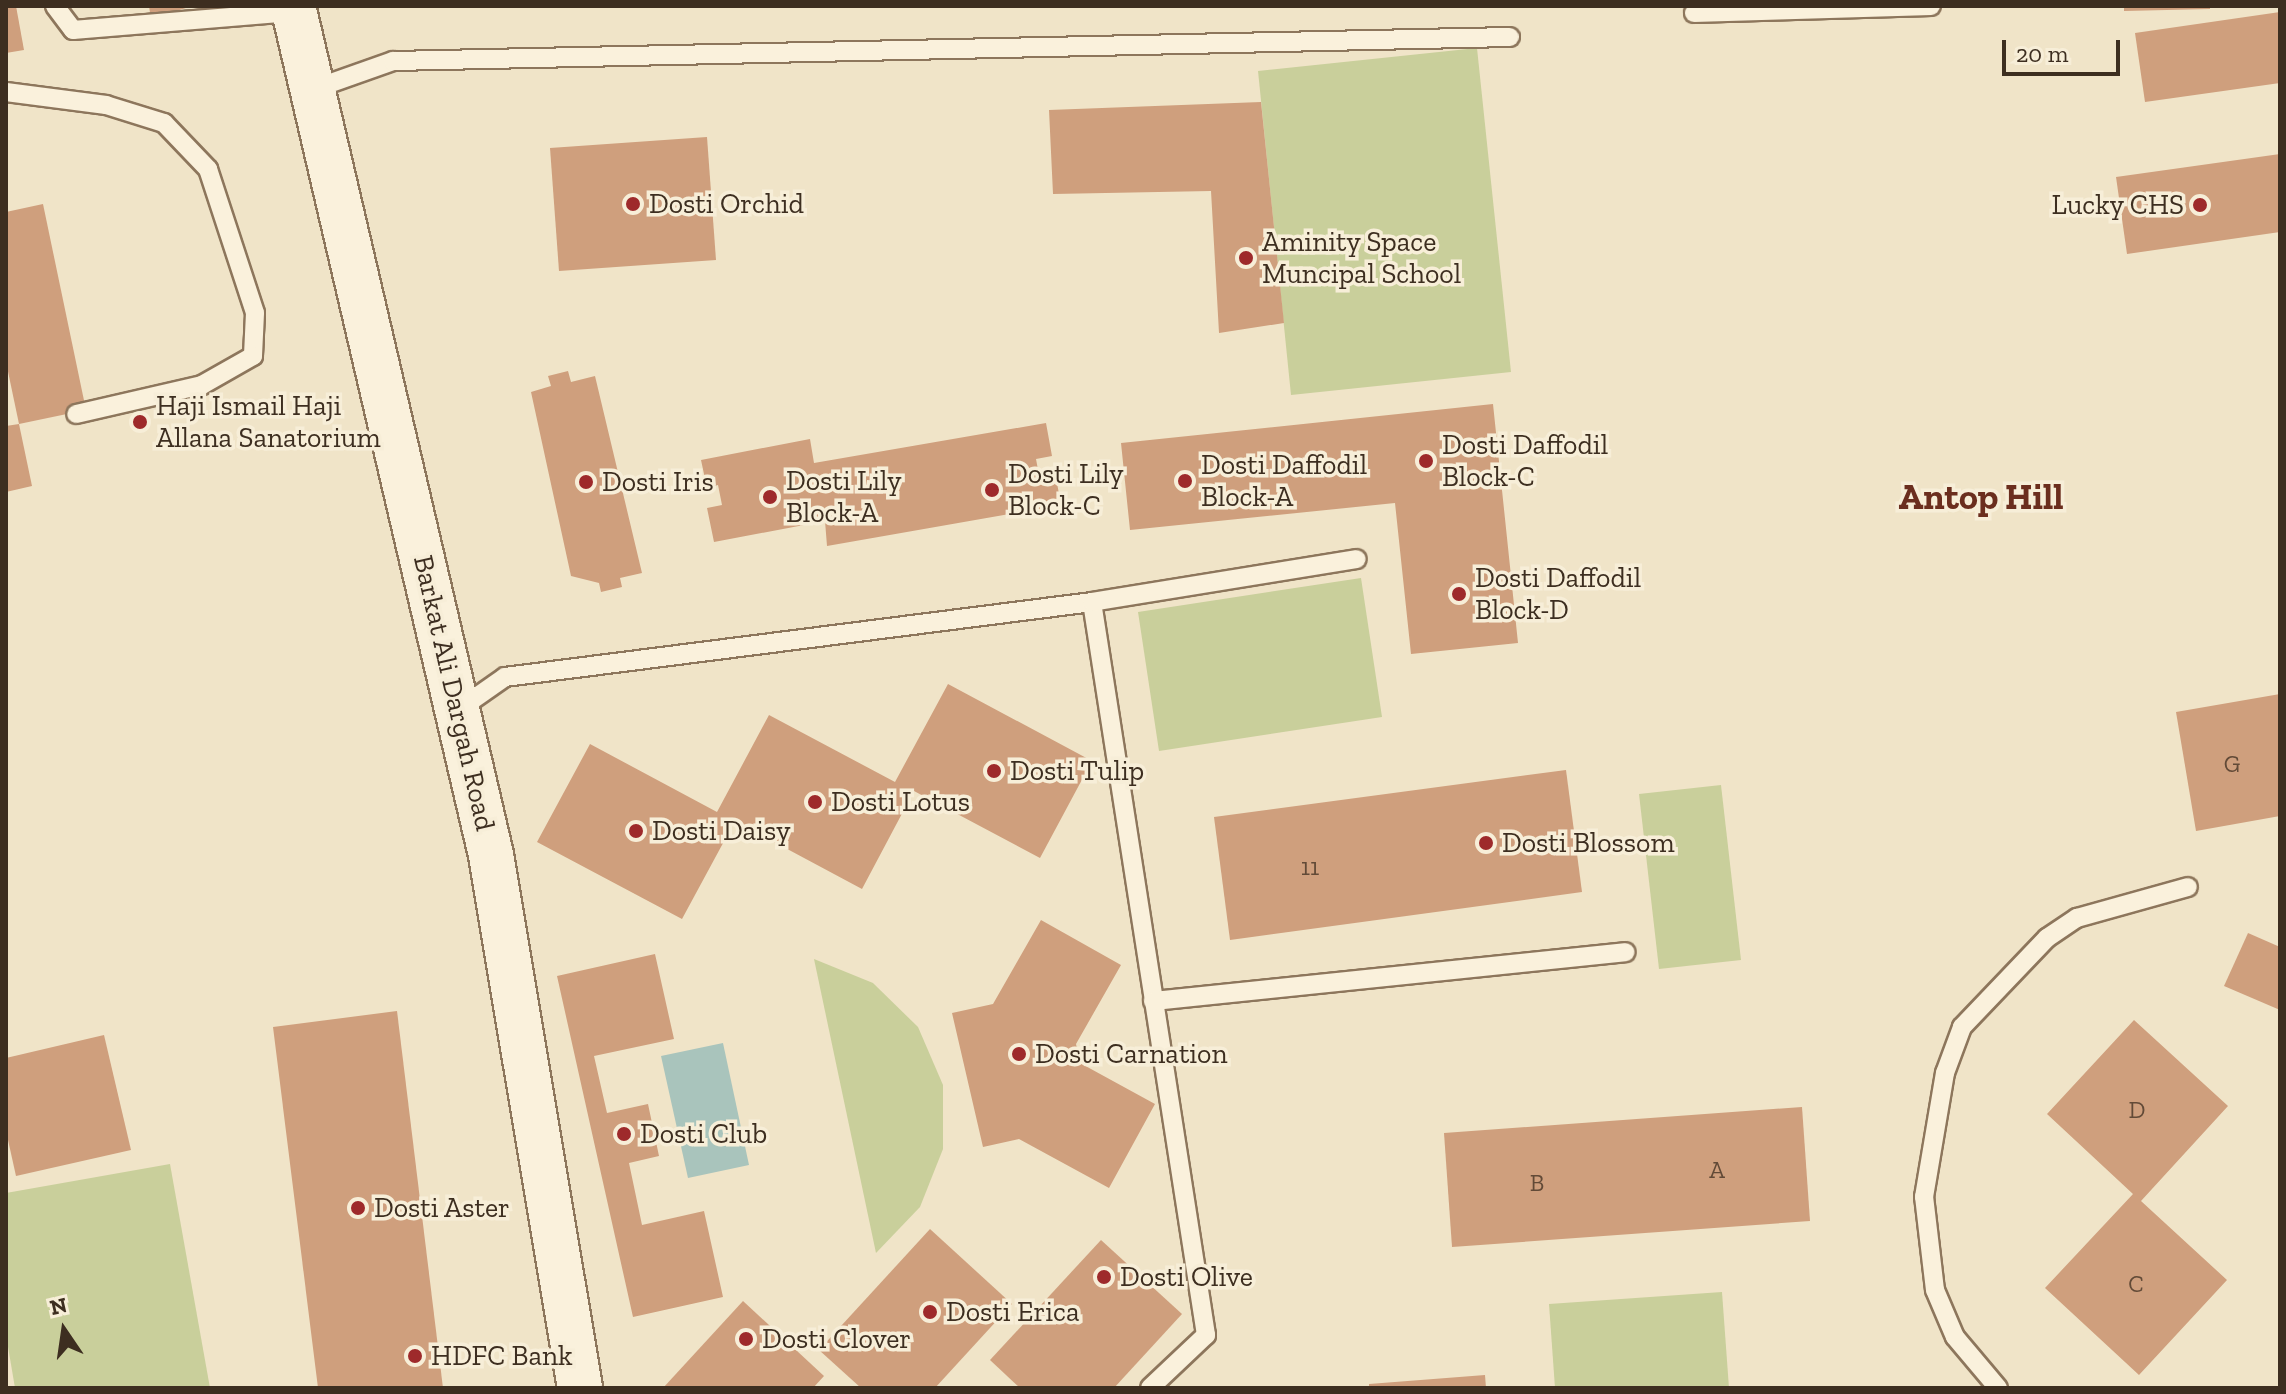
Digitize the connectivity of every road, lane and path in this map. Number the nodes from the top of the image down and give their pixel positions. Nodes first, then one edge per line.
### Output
1 (55, 6) edge
2 (1931, 6) edge
3 (293, 9) edge
4 (1694, 13) dead end
5 (1510, 37) dead end
6 (314, 89) junction
7 (6, 92) edge
8 (76, 414) dead end
9 (1357, 559) dead end
10 (1092, 602) junction
11 (458, 710) junction
12 (2188, 887) dead end
13 (1625, 952) dead end
14 (1153, 1001) junction
15 (580, 1388) edge
16 (1150, 1388) edge
17 (1998, 1388) edge

1 - 3 lane
2 - 4 lane
3 - 6 main road, Barkat Ali Dargah Road
5 - 6 lane
6 - 11 main road, Barkat Ali Dargah Road
7 - 8 lane
9 - 10 lane
10 - 11 lane
10 - 14 lane
11 - 15 main road, Barkat Ali Dargah Road
12 - 17 lane
13 - 14 lane
14 - 16 lane

